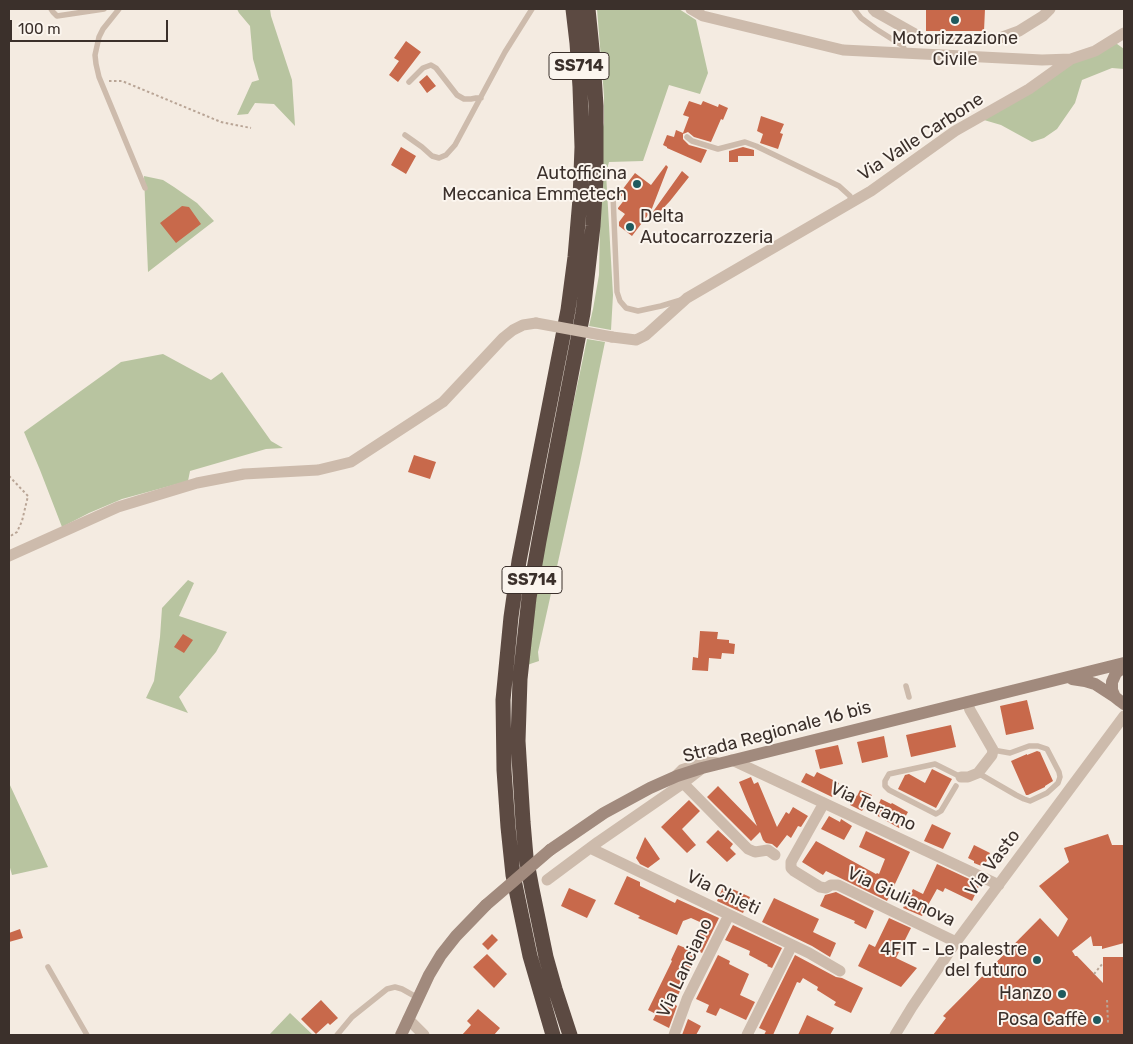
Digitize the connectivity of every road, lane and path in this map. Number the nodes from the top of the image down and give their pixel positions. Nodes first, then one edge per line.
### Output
1 (51, 9) edge
2 (104, 9) edge
3 (532, 9) edge
4 (573, 9) edge
5 (588, 9) edge
6 (691, 9) edge
7 (854, 9) edge
8 (873, 9) edge
9 (1050, 9) edge
10 (116, 10) edge
11 (1124, 33) edge
12 (1119, 43) edge
13 (906, 53) junction
14 (1072, 59) junction
15 (102, 82) junction
16 (409, 82) dead end
17 (480, 98) junction
18 (588, 123) junction
19 (251, 128) dead end
20 (405, 135) dead end
21 (686, 137) dead end
22 (145, 188) dead end
23 (613, 195) dead end
24 (851, 203) junction
25 (688, 298) junction
26 (9, 476) edge
27 (9, 537) edge
28 (9, 556) edge
29 (1124, 665) edge
30 (1059, 680) junction
31 (906, 686) dead end
32 (910, 697) dead end
33 (1120, 700) edge
34 (967, 702) junction
35 (1124, 716) edge
36 (993, 750) junction
37 (730, 760) junction
38 (702, 768) junction
39 (978, 773) junction
40 (667, 781) junction
41 (959, 782) junction
42 (683, 783) junction
43 (824, 803) junction
44 (590, 848) junction
45 (776, 855) dead end
46 (547, 880) dead end
47 (999, 885) junction
48 (729, 915) junction
49 (956, 942) junction
50 (792, 945) junction
51 (1103, 963) dead end
52 (48, 967) dead end
53 (840, 971) dead end
54 (1094, 974) dead end
55 (418, 998) junction
56 (1107, 1000) dead end
57 (408, 1019) junction
58 (1108, 1023) dead end
59 (421, 1034) edge
60 (748, 1034) edge
61 (87, 1035) edge
62 (337, 1035) edge
63 (400, 1035) edge
64 (553, 1035) edge
65 (570, 1035) edge
66 (674, 1035) edge
67 (895, 1035) edge

1 - 2 lane
3 - 17 lane
4 - 18 highway, SS714
5 - 18 highway, SS714
6 - 13 street
7 - 13 lane
8 - 9 street
10 - 15 lane
11 - 12 street, Via Valle Carbone
12 - 14 street, Via Valle Carbone
13 - 14 street
14 - 24 street, Via Valle Carbone
15 - 19 path
15 - 22 lane
16 - 17 lane
17 - 20 lane
18 - 64 highway, SS714
18 - 65 highway, SS714
21 - 24 lane, Via Valle Carbone
23 - 25 lane
24 - 25 street, Via Valle Carbone
25 - 28 street, Via Valle Carbone, bridge
26 - 27 path
29 - 30 main road, Strada Regionale 16 bis
29 - 33 main road
30 - 33 main road, Strada Regionale 16 bis
30 - 34 main road, Strada Regionale 16 bis
31 - 32 lane
34 - 36 street
34 - 37 main road, Strada Regionale 16 bis
35 - 47 street, Via Vasto
36 - 39 street
36 - 39 lane
37 - 38 main road, Strada Regionale 16 bis
37 - 40 lane
37 - 43 street, Via Teramo
38 - 40 main road, Strada Regionale 16 bis
38 - 42 street
39 - 41 street
40 - 55 main road, Strada Regionale 16 bis, bridge
41 - 41 lane
42 - 44 street
42 - 45 street
43 - 47 street, Via Teramo
43 - 49 street, Via Giulianova
44 - 46 street
44 - 48 street, Via Chieti
47 - 49 street, Via Vasto
48 - 50 street, Via Chieti
48 - 66 street, Via Lanciano
49 - 67 street, Via Vasto
50 - 53 street, Via Chieti
50 - 60 street
51 - 54 path
52 - 61 lane
55 - 57 main road, Strada Regionale 16 bis
55 - 62 lane
56 - 58 path
57 - 59 street
57 - 63 main road, Strada Regionale 16 bis

